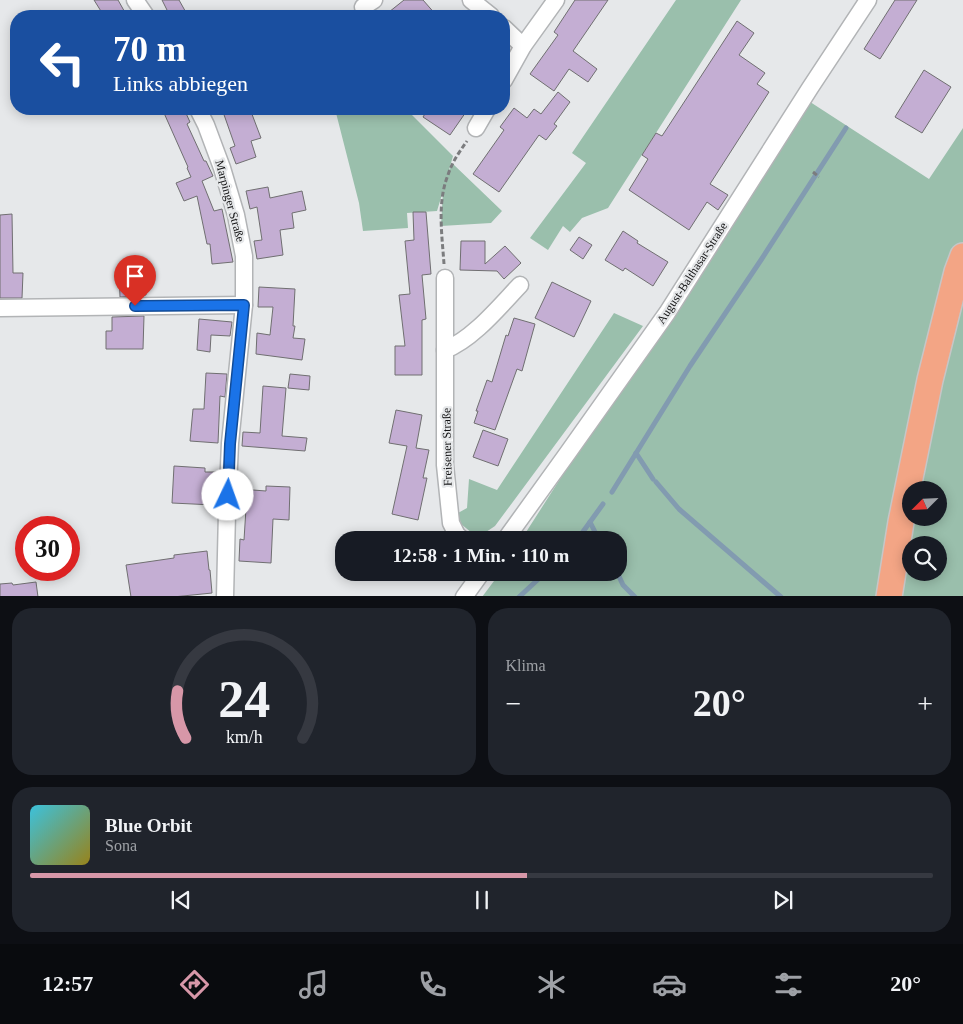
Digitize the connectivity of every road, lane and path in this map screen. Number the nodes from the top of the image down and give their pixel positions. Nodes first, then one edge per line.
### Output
1 (471, 0) edge
2 (556, 0) edge
3 (868, 0) edge
4 (484, 10) edge
5 (510, 34) edge
6 (523, 46) junction
7 (510, 69) edge
8 (201, 115) edge
9 (484, 115) edge
10 (476, 128) joint
11 (813, 172) dead end
12 (820, 177) dead end
13 (963, 256) edge
14 (445, 278) joint
15 (520, 285) dead end
16 (963, 295) edge
17 (244, 305) junction
18 (0, 308) edge
19 (446, 350) junction
20 (930, 380) junction
21 (455, 531) edge
22 (512, 531) edge
23 (475, 581) edge
24 (225, 596) edge
25 (464, 596) edge
26 (889, 596) edge

1 - 4 street
2 - 6 street
3 - 22 street, August-Balthasar-Straße
5 - 6 street
6 - 7 street
8 - 17 street, Marpinger Straße
9 - 10 street
10 - 14 path
11 - 12 path
13 - 20 highway
14 - 19 street, Freisener Straße
15 - 19 street
16 - 20 highway
17 - 18 street
17 - 24 street, Marpinger Straße
19 - 21 street, Freisener Straße
20 - 26 highway
23 - 25 street

